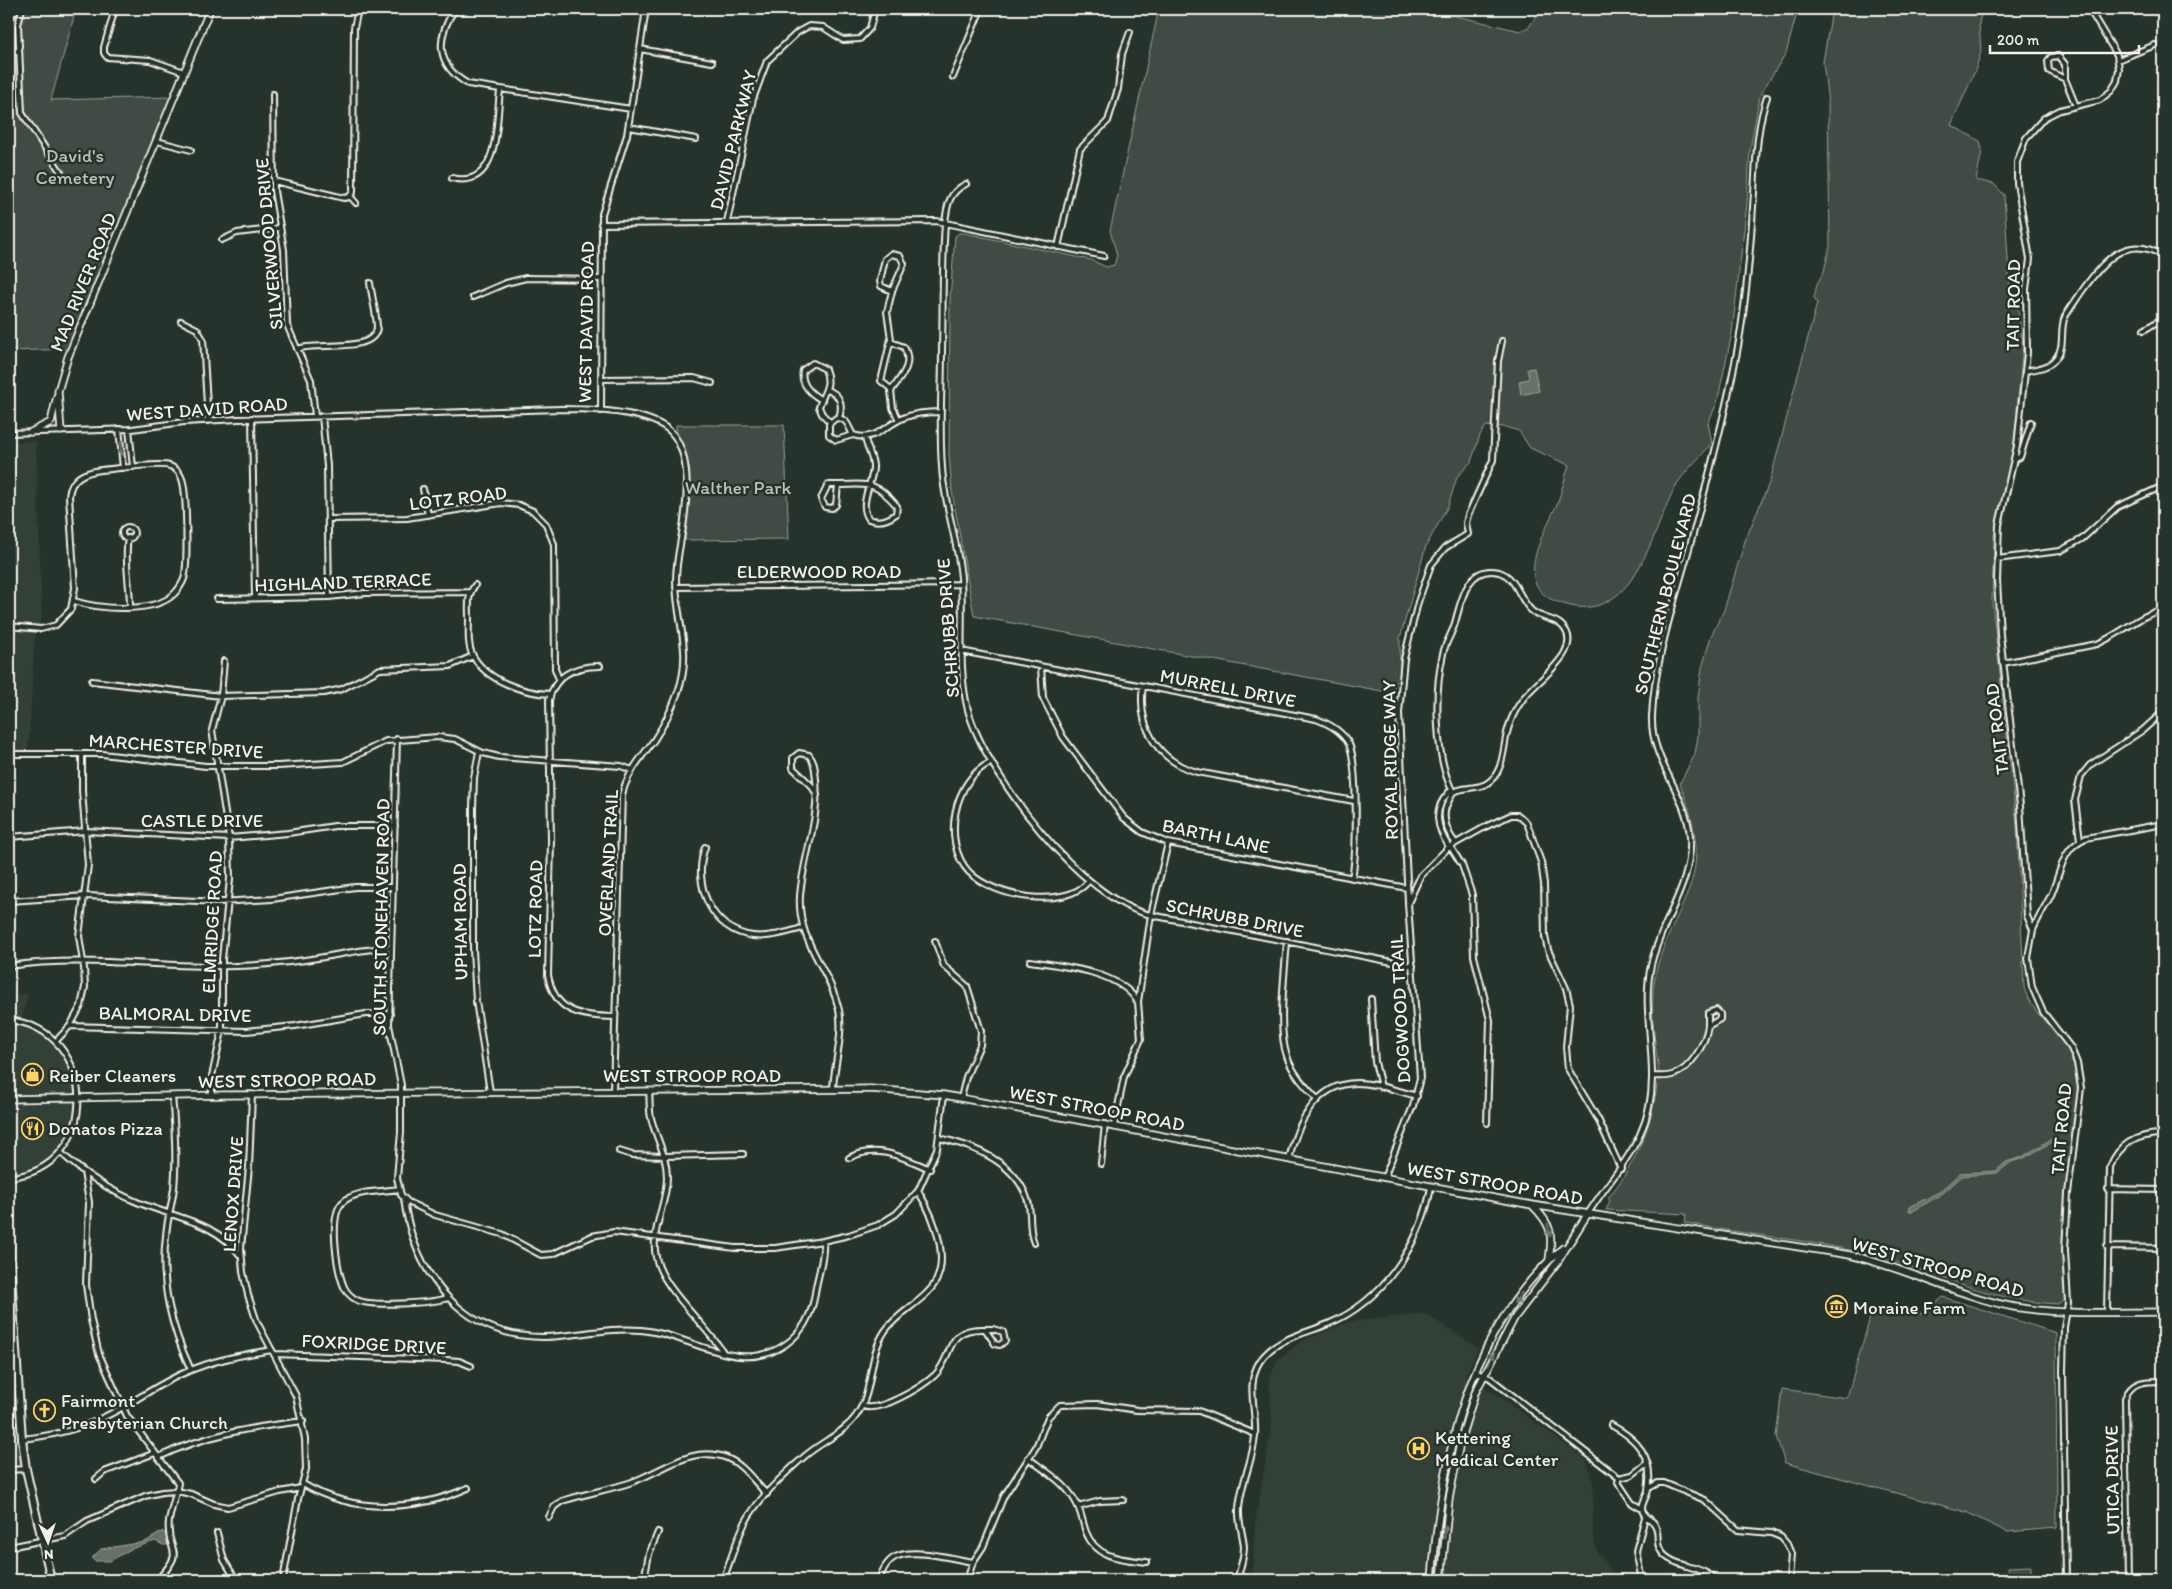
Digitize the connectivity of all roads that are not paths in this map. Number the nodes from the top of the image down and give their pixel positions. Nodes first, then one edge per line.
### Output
1 (22, 9) edge
2 (115, 9) edge
3 (210, 9) edge
4 (358, 9) edge
5 (455, 9) edge
6 (646, 9) edge
7 (875, 9) edge
8 (981, 9) edge
9 (2089, 9) edge
10 (1130, 32) dead end
11 (2155, 45) dead end
12 (640, 48) junction
13 (19, 50) junction
14 (9, 51) edge
15 (2118, 60) junction
16 (712, 62) dead end
17 (184, 72) junction
18 (954, 77) dead end
19 (2065, 79) junction
20 (500, 91) junction
21 (273, 94) dead end
22 (1766, 97) dead end
23 (2076, 106) junction
24 (631, 110) junction
25 (629, 127) junction
26 (696, 139) dead end
27 (157, 140) junction
28 (190, 150) dead end
29 (62, 174) dead end
30 (452, 178) dead end
31 (274, 181) junction
32 (966, 184) dead end
33 (350, 196) junction
34 (356, 203) dead end
35 (727, 222) junction
36 (945, 223) junction
37 (601, 224) junction
38 (280, 228) junction
39 (222, 240) dead end
40 (1058, 247) junction
41 (1104, 256) dead end
42 (2163, 256) edge
43 (601, 279) junction
44 (370, 283) dead end
45 (892, 291) junction
46 (473, 297) dead end
47 (2163, 318) edge
48 (181, 321) dead end
49 (2144, 330) dead end
50 (1502, 341) dead end
51 (890, 342) junction
52 (297, 349) junction
53 (2025, 370) junction
54 (601, 379) junction
55 (712, 383) dead end
56 (827, 390) junction
57 (892, 390) junction
58 (58, 391) junction
59 (822, 400) junction
60 (601, 410) junction
61 (941, 412) junction
62 (315, 416) junction
63 (322, 416) junction
64 (252, 418) junction
65 (839, 418) junction
66 (208, 420) junction
67 (899, 420) junction
68 (830, 422) junction
69 (2031, 422) dead end
70 (120, 429) junction
71 (129, 429) junction
72 (60, 431) junction
73 (31, 432) junction
74 (9, 433) edge
75 (853, 435) junction
76 (865, 437) junction
77 (2014, 459) junction
78 (133, 467) junction
79 (123, 468) junction
80 (838, 485) junction
81 (869, 485) junction
82 (2163, 486) edge
83 (424, 489) dead end
84 (428, 515) junction
85 (328, 518) junction
86 (128, 538) dead end
87 (1997, 559) junction
88 (961, 584) junction
89 (475, 585) dead end
90 (676, 587) junction
91 (470, 592) junction
92 (329, 597) junction
93 (255, 598) junction
94 (216, 599) dead end
95 (74, 601) junction
96 (130, 606) junction
97 (2163, 608) edge
98 (9, 626) edge
99 (961, 652) junction
100 (474, 656) junction
101 (224, 661) dead end
102 (2003, 663) junction
103 (600, 666) dead end
104 (1041, 667) junction
105 (558, 679) junction
106 (92, 681) dead end
107 (1143, 686) junction
108 (550, 694) junction
109 (220, 696) junction
110 (2163, 712) edge
111 (397, 739) junction
112 (479, 752) junction
113 (9, 754) edge
114 (82, 754) junction
115 (549, 761) junction
116 (990, 763) junction
117 (218, 766) junction
118 (632, 770) junction
119 (1453, 792) junction
120 (817, 795) junction
121 (1354, 801) junction
122 (1442, 801) junction
123 (1447, 804) junction
124 (1437, 821) junction
125 (1446, 822) junction
126 (2163, 824) edge
127 (395, 826) junction
128 (86, 831) junction
129 (9, 837) edge
130 (1451, 837) junction
131 (229, 838) junction
132 (1445, 840) junction
133 (2080, 840) junction
134 (1455, 842) junction
135 (1168, 843) junction
136 (1449, 846) junction
137 (705, 847) dead end
138 (1352, 878) junction
139 (1088, 882) junction
140 (393, 887) junction
141 (1407, 888) junction
142 (86, 896) junction
143 (9, 901) edge
144 (229, 901) junction
145 (1408, 903) junction
146 (1151, 915) junction
147 (803, 928) junction
148 (2032, 930) junction
149 (936, 942) dead end
150 (1287, 942) junction
151 (391, 948) junction
152 (1030, 960) dead end
153 (82, 961) junction
154 (9, 966) edge
155 (222, 966) junction
156 (1413, 966) junction
157 (1370, 999) dead end
158 (1138, 1002) junction
159 (390, 1014) junction
160 (615, 1017) junction
161 (9, 1020) edge
162 (70, 1026) junction
163 (1708, 1026) dead end
164 (222, 1031) junction
165 (56, 1041) junction
166 (1652, 1076) junction
167 (1382, 1087) junction
168 (833, 1090) junction
169 (613, 1091) junction
170 (649, 1091) junction
171 (490, 1092) junction
172 (252, 1094) junction
173 (402, 1094) junction
174 (212, 1095) junction
175 (944, 1095) junction
176 (172, 1096) junction
177 (1416, 1096) junction
178 (78, 1098) junction
179 (961, 1098) junction
180 (9, 1099) edge
181 (1318, 1100) junction
182 (1487, 1123) dead end
183 (1105, 1124) junction
184 (1114, 1126) junction
185 (2163, 1134) edge
186 (939, 1138) junction
187 (619, 1151) dead end
188 (60, 1152) junction
189 (743, 1154) dead end
190 (665, 1156) junction
191 (850, 1158) dead end
192 (1289, 1160) junction
193 (1101, 1164) dead end
194 (930, 1169) junction
195 (1621, 1169) junction
196 (84, 1172) junction
197 (9, 1177) edge
198 (1384, 1178) junction
199 (1431, 1187) junction
200 (398, 1189) junction
201 (2108, 1189) junction
202 (2163, 1190) edge
203 (918, 1192) junction
204 (404, 1199) junction
205 (1532, 1205) junction
206 (171, 1213) junction
207 (1587, 1215) junction
208 (654, 1237) junction
209 (823, 1241) junction
210 (1034, 1243) dead end
211 (9, 1244) edge
212 (1566, 1244) junction
213 (2107, 1247) junction
214 (2163, 1248) edge
215 (241, 1256) junction
216 (1548, 1260) junction
217 (448, 1298) junction
218 (11, 1301) edge
219 (2067, 1312) junction
220 (2107, 1312) junction
221 (2163, 1312) edge
222 (985, 1329) junction
223 (273, 1352) junction
224 (723, 1352) junction
225 (9, 1364) edge
226 (16, 1364) junction
227 (471, 1366) dead end
228 (191, 1370) junction
229 (1475, 1372) junction
230 (1483, 1374) junction
231 (2163, 1381) edge
232 (863, 1406) junction
233 (122, 1407) junction
234 (302, 1422) junction
235 (1611, 1425) dead end
236 (1255, 1434) junction
237 (22, 1439) junction
238 (155, 1453) junction
239 (159, 1457) junction
240 (1028, 1458) junction
241 (1647, 1463) junction
242 (26, 1469) junction
243 (9, 1470) edge
244 (1619, 1478) junction
245 (96, 1479) dead end
246 (302, 1486) junction
247 (468, 1488) dead end
248 (1649, 1488) junction
249 (177, 1491) junction
250 (767, 1494) junction
251 (1123, 1500) dead end
252 (1078, 1507) junction
253 (1642, 1509) junction
254 (549, 1516) dead end
255 (1645, 1517) junction
256 (658, 1532) dead end
257 (217, 1533) dead end
258 (43, 1540) junction
259 (9, 1546) edge
260 (973, 1562) junction
261 (1147, 1562) dead end
262 (51, 1580) edge
263 (157, 1580) edge
264 (236, 1580) edge
265 (283, 1580) edge
266 (644, 1580) edge
267 (724, 1580) edge
268 (879, 1580) edge
269 (967, 1580) edge
270 (1237, 1580) edge
271 (1432, 1580) edge
272 (1441, 1580) edge
273 (1642, 1580) edge
274 (1714, 1580) edge
275 (1789, 1580) edge
276 (2066, 1580) edge
277 (2128, 1580) edge

1 - 13 street
2 - 17 street
3 - 17 main road, MAD RIVER ROAD
4 - 33 street
5 - 20 street
6 - 12 street
7 - 35 street, DAVID PARKWAY
8 - 18 street
9 - 15 street
10 - 40 street
11 - 15 street
12 - 16 street
12 - 24 street
13 - 14 street
13 - 29 street
15 - 23 street, TAIT ROAD
17 - 27 main road, MAD RIVER ROAD
19 - 19 street
19 - 23 street
20 - 24 street
20 - 30 street
21 - 31 street, SILVERWOOD DRIVE
22 - 166 street, SOUTHERN BOULEVARD
23 - 53 street, TAIT ROAD
24 - 25 street
25 - 26 street
25 - 37 street
27 - 28 street
27 - 58 main road, MAD RIVER ROAD
31 - 33 street
31 - 38 street, SILVERWOOD DRIVE
32 - 36 street, SCHRUBB DRIVE
33 - 34 street
35 - 36 street, WEST DAVID ROAD
35 - 37 street, WEST DAVID ROAD
36 - 40 street, WEST DAVID ROAD
36 - 61 street, SCHRUBB DRIVE
37 - 43 street, WEST DAVID ROAD
38 - 39 street
38 - 52 street, SILVERWOOD DRIVE
40 - 41 street, WEST DAVID ROAD
42 - 53 street
43 - 46 street
43 - 54 street, WEST DAVID ROAD
44 - 52 street
45 - 45 street
45 - 51 street
47 - 49 street
48 - 66 street
50 - 141 street, ROYAL RIDGE WAY
51 - 57 street
51 - 57 street
52 - 62 street, SILVERWOOD DRIVE
53 - 77 street, TAIT ROAD
54 - 55 street
54 - 60 street, WEST DAVID ROAD
56 - 59 street
56 - 59 street
56 - 65 street
57 - 67 street
58 - 72 main road, MAD RIVER ROAD
58 - 73 main road
59 - 68 street
60 - 63 street, WEST DAVID ROAD
60 - 90 street, OVERLAND TRAIL
61 - 67 street
61 - 88 street, SCHRUBB DRIVE
62 - 63 street, WEST DAVID ROAD
62 - 64 street, WEST DAVID ROAD
63 - 85 street
64 - 66 street, WEST DAVID ROAD
64 - 93 street
65 - 68 street
65 - 75 street
66 - 71 street, WEST DAVID ROAD
67 - 76 street
68 - 75 street
69 - 77 street, TAIT ROAD
70 - 71 street, WEST DAVID ROAD
70 - 72 street, WEST DAVID ROAD
70 -> 79 street
71 - 78 street
72 - 73 street, WEST DAVID ROAD
73 - 74 street, WEST DAVID ROAD
75 - 76 street
76 - 81 street
77 - 87 street, TAIT ROAD
78 - 79 street
78 - 96 street
79 - 95 street
80 - 80 street
80 - 81 street
81 - 81 street
82 - 87 street
83 - 84 street
84 - 85 street, LOTZ ROAD
84 - 105 street, LOTZ ROAD
85 - 92 street
86 - 96 street
87 - 102 street, TAIT ROAD
88 - 90 street, ELDERWOOD ROAD
88 - 99 street, SCHRUBB DRIVE
89 - 91 street
90 - 118 street, OVERLAND TRAIL
91 - 92 street, HIGHLAND TERRACE
91 - 100 street
92 - 93 street, HIGHLAND TERRACE
93 - 94 street, HIGHLAND TERRACE
95 - 96 street
95 - 98 street
97 - 102 street
99 - 104 street, MURRELL DRIVE
99 - 116 street, SCHRUBB DRIVE
100 - 108 street
100 - 109 street
101 - 109 street, ELMRIDGE ROAD
102 - 148 street, TAIT ROAD
103 - 105 street
104 - 107 street, MURRELL DRIVE
104 - 135 street, BARTH LANE
105 - 108 street
106 - 109 street
107 - 121 street
107 - 121 street, MURRELL DRIVE
108 - 115 street, LOTZ ROAD
109 - 117 street, ELMRIDGE ROAD
110 - 133 street
111 - 112 street, MARCHESTER DRIVE
111 - 117 street, MARCHESTER DRIVE
111 - 127 street, SOUTH STONEHAVEN ROAD
112 - 115 street, MARCHESTER DRIVE
112 - 171 street, UPHAM ROAD
113 - 114 street, MARCHESTER DRIVE
114 - 117 street, MARCHESTER DRIVE
114 - 128 street
115 - 118 street, MARCHESTER DRIVE
115 - 160 street, LOTZ ROAD
116 - 139 street, SCHRUBB DRIVE
116 - 139 street
117 - 131 street, ELMRIDGE ROAD
118 - 160 street, OVERLAND TRAIL
119 - 119 street
119 - 122 street
119 - 123 street
120 - 120 street
120 - 147 street
121 - 138 street, MURRELL DRIVE
122 - 123 street
122 - 124 street
123 - 125 street
124 - 125 street
124 - 132 street
125 - 130 street
126 - 133 street
127 - 131 street, CASTLE DRIVE
127 - 140 street, SOUTH STONEHAVEN ROAD
128 - 129 street, CASTLE DRIVE
128 - 131 street, CASTLE DRIVE
128 - 142 street
130 - 132 street
130 - 134 street
131 - 144 street, ELMRIDGE ROAD
132 - 136 street
133 - 148 street
134 - 136 street, DOGWOOD TRAIL
134 - 195 street
135 - 138 street, BARTH LANE
135 - 146 street
136 - 145 street, DOGWOOD TRAIL
136 - 182 street
137 - 147 street
138 - 141 street, BARTH LANE
139 - 146 street, SCHRUBB DRIVE
140 - 144 street
140 - 151 street, SOUTH STONEHAVEN ROAD
141 - 145 street
142 - 143 street
142 - 144 street
142 - 153 street
144 - 155 street, ELMRIDGE ROAD
145 - 156 street, DOGWOOD TRAIL
146 - 150 street, SCHRUBB DRIVE
146 - 158 street
147 - 168 street
148 - 219 street, TAIT ROAD
149 - 179 street
150 - 156 street, SCHRUBB DRIVE
150 - 181 street
151 - 155 street
151 - 159 street, SOUTH STONEHAVEN ROAD
152 - 158 street
153 - 154 street
153 - 155 street
153 - 162 street
155 - 164 street, ELMRIDGE ROAD
156 - 177 street, DOGWOOD TRAIL
157 - 167 street
158 - 184 street
159 - 164 street, BALMORAL DRIVE
159 - 173 street, SOUTH STONEHAVEN ROAD
160 - 169 street, OVERLAND TRAIL
161 - 165 street
162 - 164 street, BALMORAL DRIVE
162 - 165 street, BALMORAL DRIVE
163 - 166 street
164 - 174 street, ELMRIDGE ROAD
165 - 178 street
166 - 195 street, SOUTHERN BOULEVARD
167 - 177 street
167 - 181 street
168 - 170 main road, WEST STROOP ROAD
168 - 175 main road, WEST STROOP ROAD
169 - 170 main road, WEST STROOP ROAD
169 - 171 main road, WEST STROOP ROAD
170 - 190 street
171 - 173 main road, WEST STROOP ROAD
172 - 173 main road, WEST STROOP ROAD
172 - 174 main road, WEST STROOP ROAD
172 - 215 street, LENOX DRIVE
173 - 200 street, SOUTH STONEHAVEN ROAD
174 - 176 main road, WEST STROOP ROAD
175 - 179 main road, WEST STROOP ROAD
175 - 186 street
176 - 178 main road, WEST STROOP ROAD
176 - 206 street
177 - 198 street, DOGWOOD TRAIL
178 - 180 main road, WEST STROOP ROAD
178 - 188 street
179 - 183 main road, WEST STROOP ROAD
181 - 192 street
183 - 184 main road, WEST STROOP ROAD
183 - 193 street
184 - 192 main road, WEST STROOP ROAD
185 - 201 street
186 - 194 street
186 - 210 street
187 - 190 street
188 - 196 street
188 - 197 street
189 - 190 street
190 - 208 street
191 - 194 street
192 - 198 main road, WEST STROOP ROAD
194 - 203 street
195 - 207 street, SOUTHERN BOULEVARD
196 - 206 street
196 - 233 street
198 - 199 main road, WEST STROOP ROAD
199 - 205 main road, WEST STROOP ROAD
199 - 236 street
200 - 204 street
200 - 217 street
201 - 202 street
201 - 213 street
203 - 209 street
203 - 232 street
204 - 208 street
204 - 217 street
205 - 207 main road, WEST STROOP ROAD
205 -> 216 main road
206 - 215 street
206 - 228 street
207 - 212 main road, SOUTHERN BOULEVARD
207 - 219 main road, WEST STROOP ROAD
208 - 209 street
208 - 224 street
209 - 224 street
211 - 218 main road
212 - 216 main road, SOUTHERN BOULEVARD
230 -> 212 main road, SOUTHERN BOULEVARD
213 - 214 street
213 - 220 street
215 - 223 street, LENOX DRIVE
216 -> 229 main road, SOUTHERN BOULEVARD
217 - 224 street
218 - 226 main road
219 - 220 main road, WEST STROOP ROAD
219 - 276 street, TAIT ROAD
220 - 221 main road, WEST STROOP ROAD
222 - 222 street
222 - 232 street
223 - 227 street, FOXRIDGE DRIVE
223 - 228 street, FOXRIDGE DRIVE
223 - 234 street, LENOX DRIVE
225 - 226 street
226 - 237 main road
228 - 233 street, FOXRIDGE DRIVE
229 - 230 street
229 - 271 main road, SOUTHERN BOULEVARD
230 - 244 street
272 -> 230 main road, SOUTHERN BOULEVARD
231 - 277 street, UTICA DRIVE
232 - 250 street
233 - 237 street, FOXRIDGE DRIVE
233 - 238 street
234 - 239 street
234 - 246 street, LENOX DRIVE
235 - 241 street
236 - 240 street
236 - 270 street
237 - 242 main road
238 - 239 street
238 - 245 street
239 - 249 street
240 - 252 street
240 - 260 street
241 - 244 street
241 - 248 street
242 - 243 street
242 - 258 main road
244 - 253 street
246 - 247 street
246 - 249 street
246 - 265 street, LENOX DRIVE
248 - 253 street
248 - 275 street
249 - 258 street
249 - 263 street
250 - 254 street
250 - 267 street
251 - 252 street
252 - 261 street
253 - 255 street
255 - 273 street
255 - 274 street
256 - 266 street
257 - 264 street
258 - 259 street
258 - 262 main road
260 - 268 street
260 - 269 street

